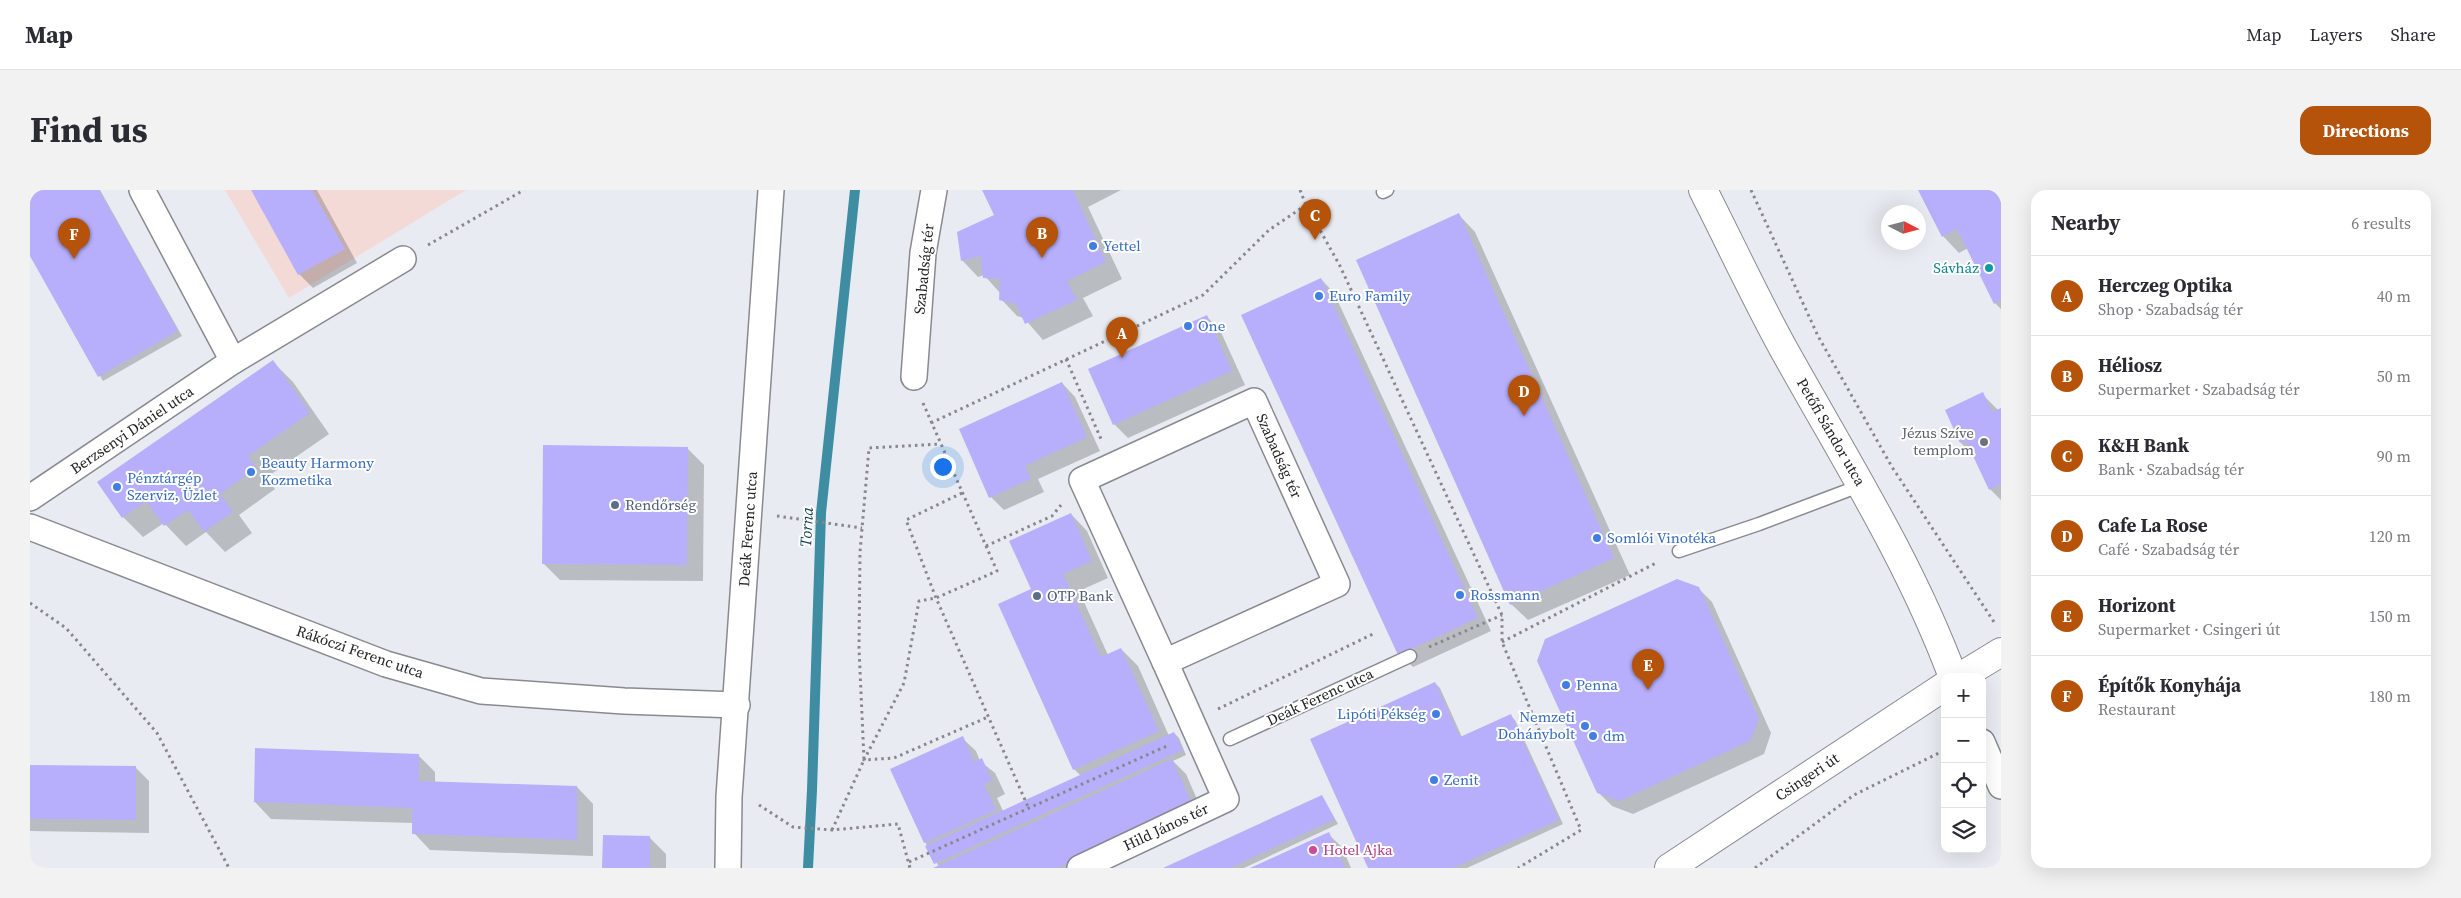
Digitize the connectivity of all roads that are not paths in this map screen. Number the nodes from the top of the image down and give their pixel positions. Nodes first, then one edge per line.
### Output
1 (142, 190) edge
2 (771, 190) edge
3 (934, 190) edge
4 (1703, 190) edge
5 (403, 259) road end
6 (233, 361) junction
7 (914, 378) dead end
8 (1862, 485) junction
9 (30, 498) edge
10 (30, 527) edge
11 (1679, 551) road end
12 (2001, 652) edge
13 (1410, 656) road end
14 (1165, 662) junction
15 (1952, 673) edge
16 (1967, 673) edge
17 (1941, 689) edge
18 (737, 706) junction
19 (1230, 739) dead end
20 (1986, 751) edge
21 (2001, 786) edge
22 (728, 868) edge
23 (1080, 868) edge
24 (1669, 868) edge

1 - 6 street
2 - 18 street, Deák Ferenc utca
3 - 7 street, Szabadság tér
4 - 8 main road, Petőfi Sándor utca
5 - 6 street, Berzsenyi Dániel utca
6 - 9 street, Berzsenyi Dániel utca
8 - 11 lane
8 - 15 main road, Petőfi Sándor utca
10 - 18 street, Rákóczi Ferenc utca
12 - 16 main road
13 - 19 lane, Deák Ferenc utca
14 - 14 street, Szabadság tér
14 - 23 street, Hild János tér
17 - 24 main road, Csingeri út
18 - 22 street, Deák Ferenc utca
20 - 21 street

